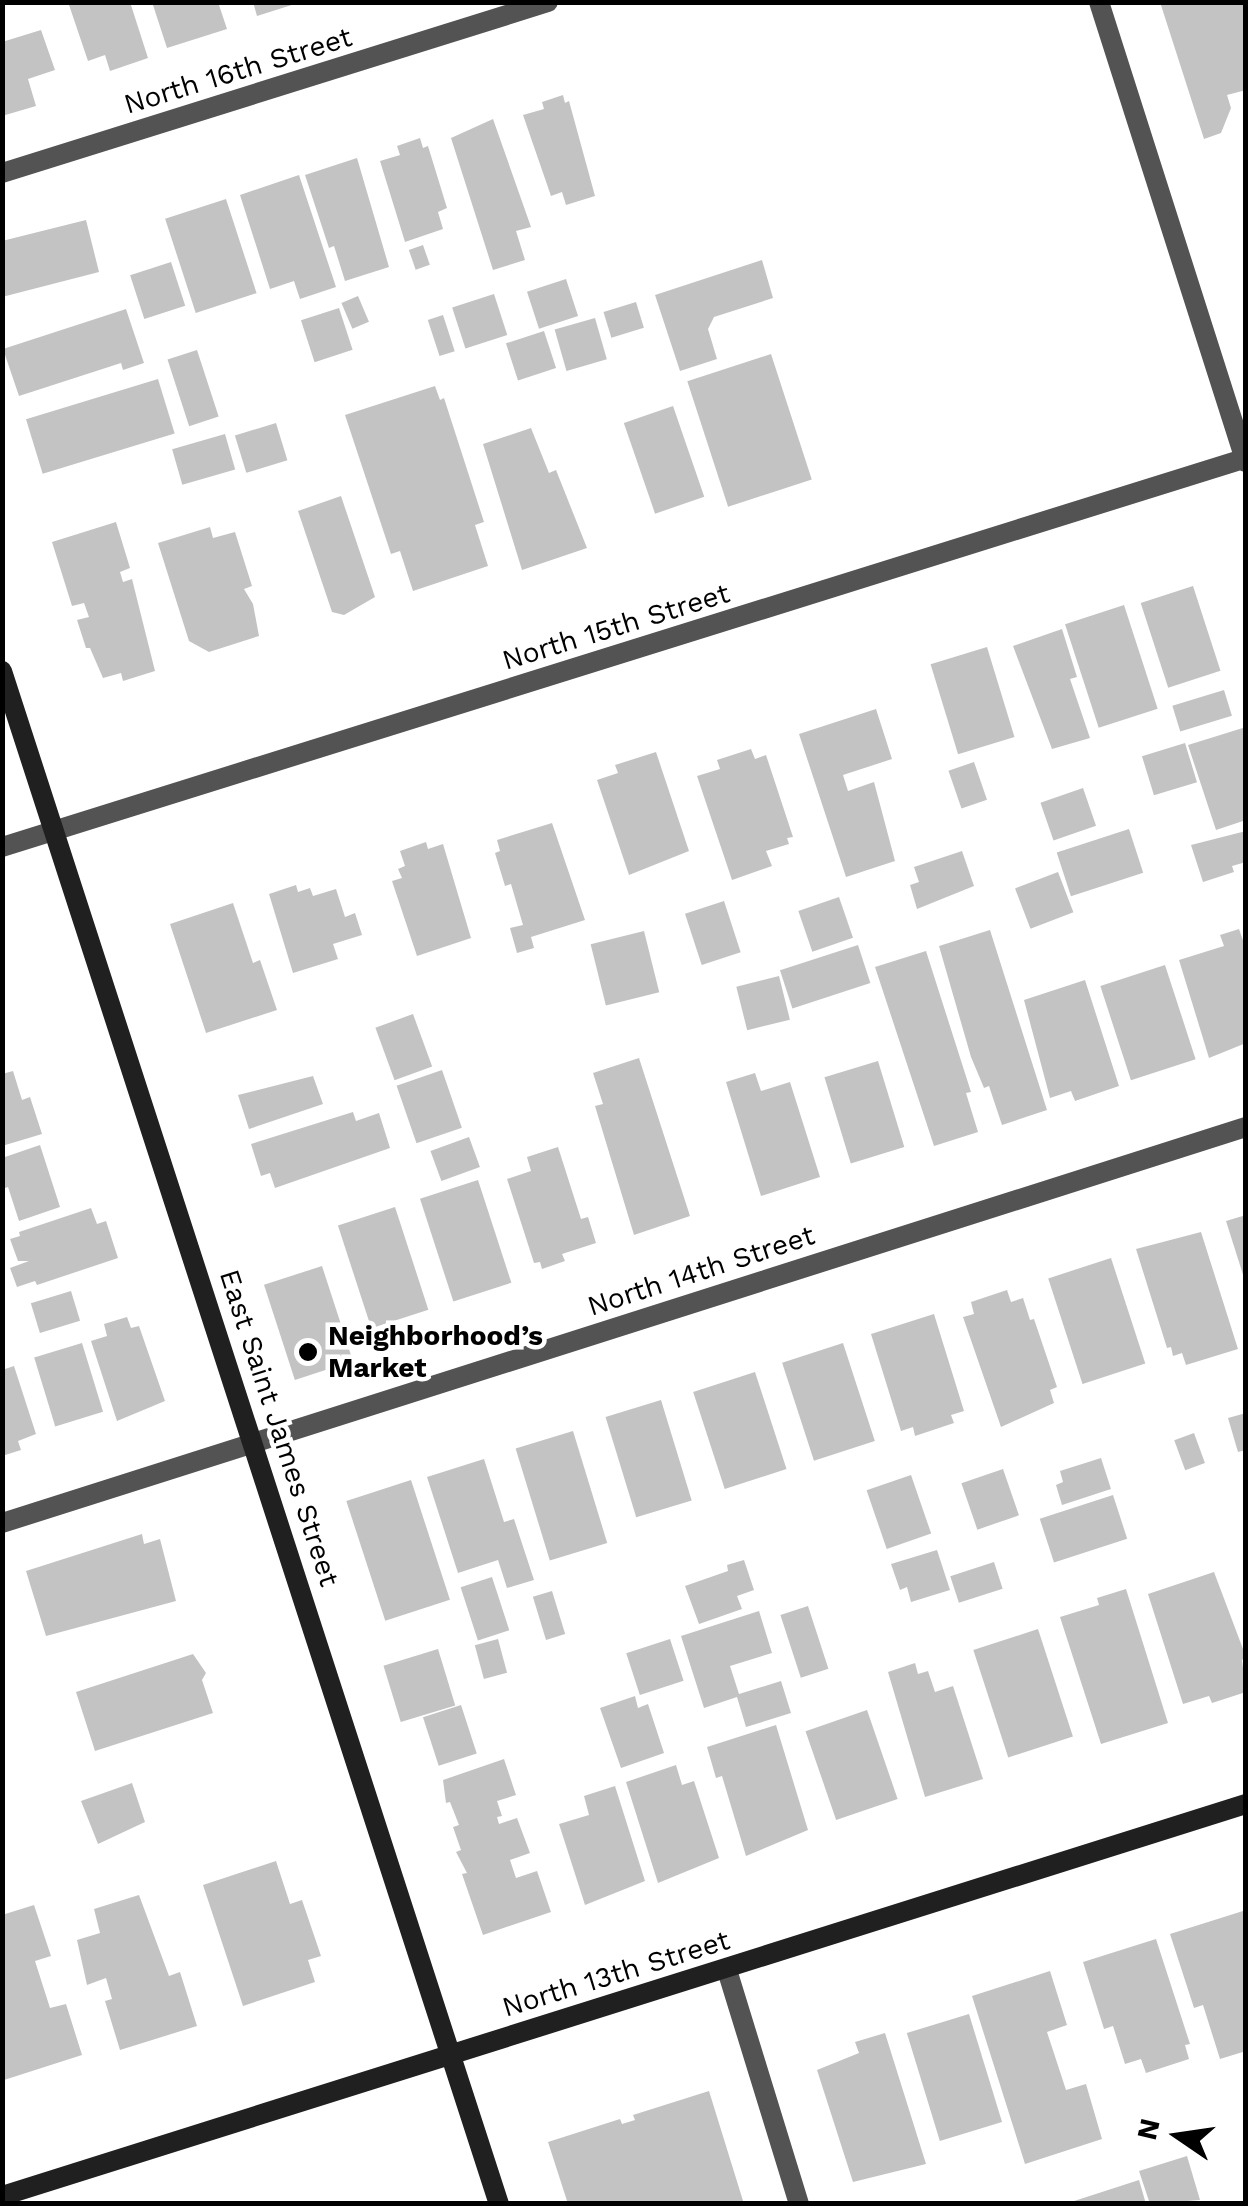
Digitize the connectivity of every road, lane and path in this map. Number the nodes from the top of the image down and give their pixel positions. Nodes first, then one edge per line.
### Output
1 (548, 2) edge
2 (1099, 2) edge
3 (2, 173) edge
4 (1245, 460) edge
5 (2, 671) edge
6 (55, 832) junction
7 (2, 847) edge
8 (1246, 1127) edge
9 (254, 1441) junction
10 (2, 1523) edge
11 (1246, 1804) edge
12 (727, 1970) junction
13 (450, 2054) junction
14 (2, 2196) edge
15 (500, 2204) edge
16 (798, 2204) edge

1 - 3 street, North 16th Street
2 - 4 street
4 - 6 street, North 15th Street
5 - 6 street, East Saint James Street
6 - 7 street, North 15th Street
6 - 9 street, East Saint James Street
8 - 9 street, North 14th Street
9 - 10 street, North 14th Street
9 - 13 street, East Saint James Street
11 - 12 street, North 13th Street
12 - 13 street, North 13th Street
12 - 16 street
13 - 14 street, North 13th Street
13 - 15 street, East Saint James Street

